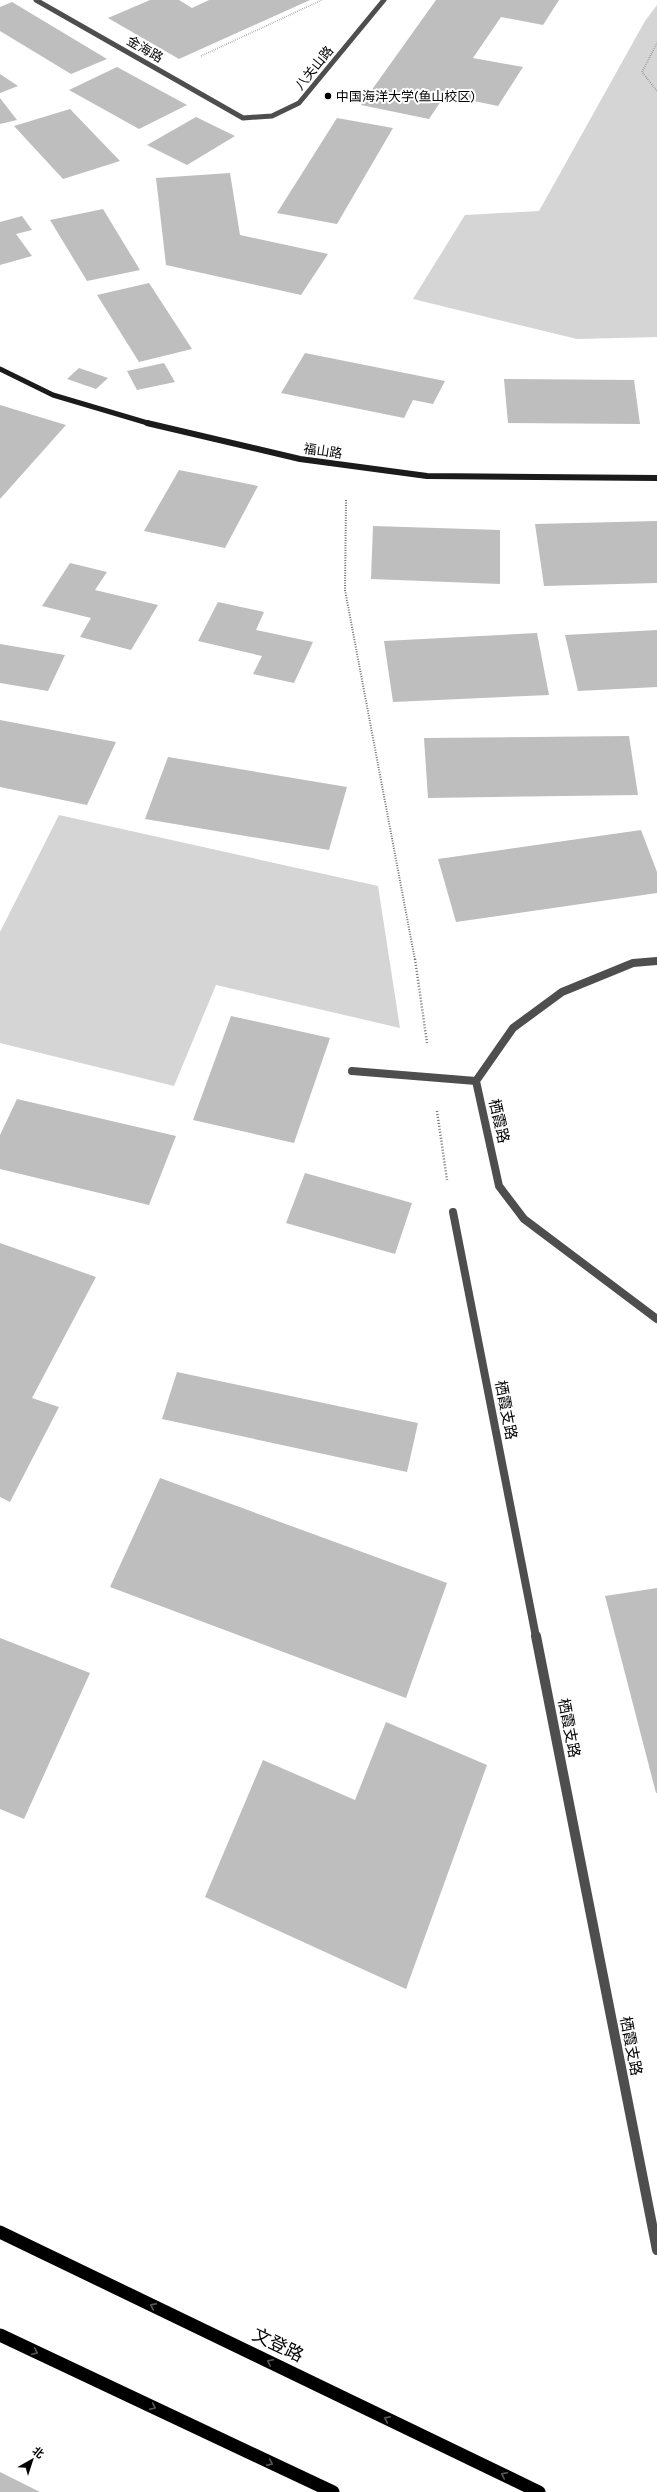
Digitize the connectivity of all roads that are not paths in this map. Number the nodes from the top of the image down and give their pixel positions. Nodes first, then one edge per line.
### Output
1 (36, 0) edge
2 (384, 0) edge
3 (243, 118) joint
4 (0, 369) edge
5 (657, 478) edge
6 (657, 960) edge
7 (352, 1071) dead end
8 (476, 1081) junction
9 (453, 1212) dead end
10 (657, 1319) edge
11 (0, 2232) edge
12 (657, 2250) edge
13 (0, 2335) edge
14 (333, 2492) edge
15 (539, 2492) edge

1 - 3 street, 金海路
2 - 3 street, 八关山路
4 - 5 street, 福山路
6 - 8 street, 栖霞路
7 - 8 street
8 - 10 street, 栖霞路
9 - 12 street, 栖霞支路
15 -> 11 main road, 文登路
13 -> 14 main road

